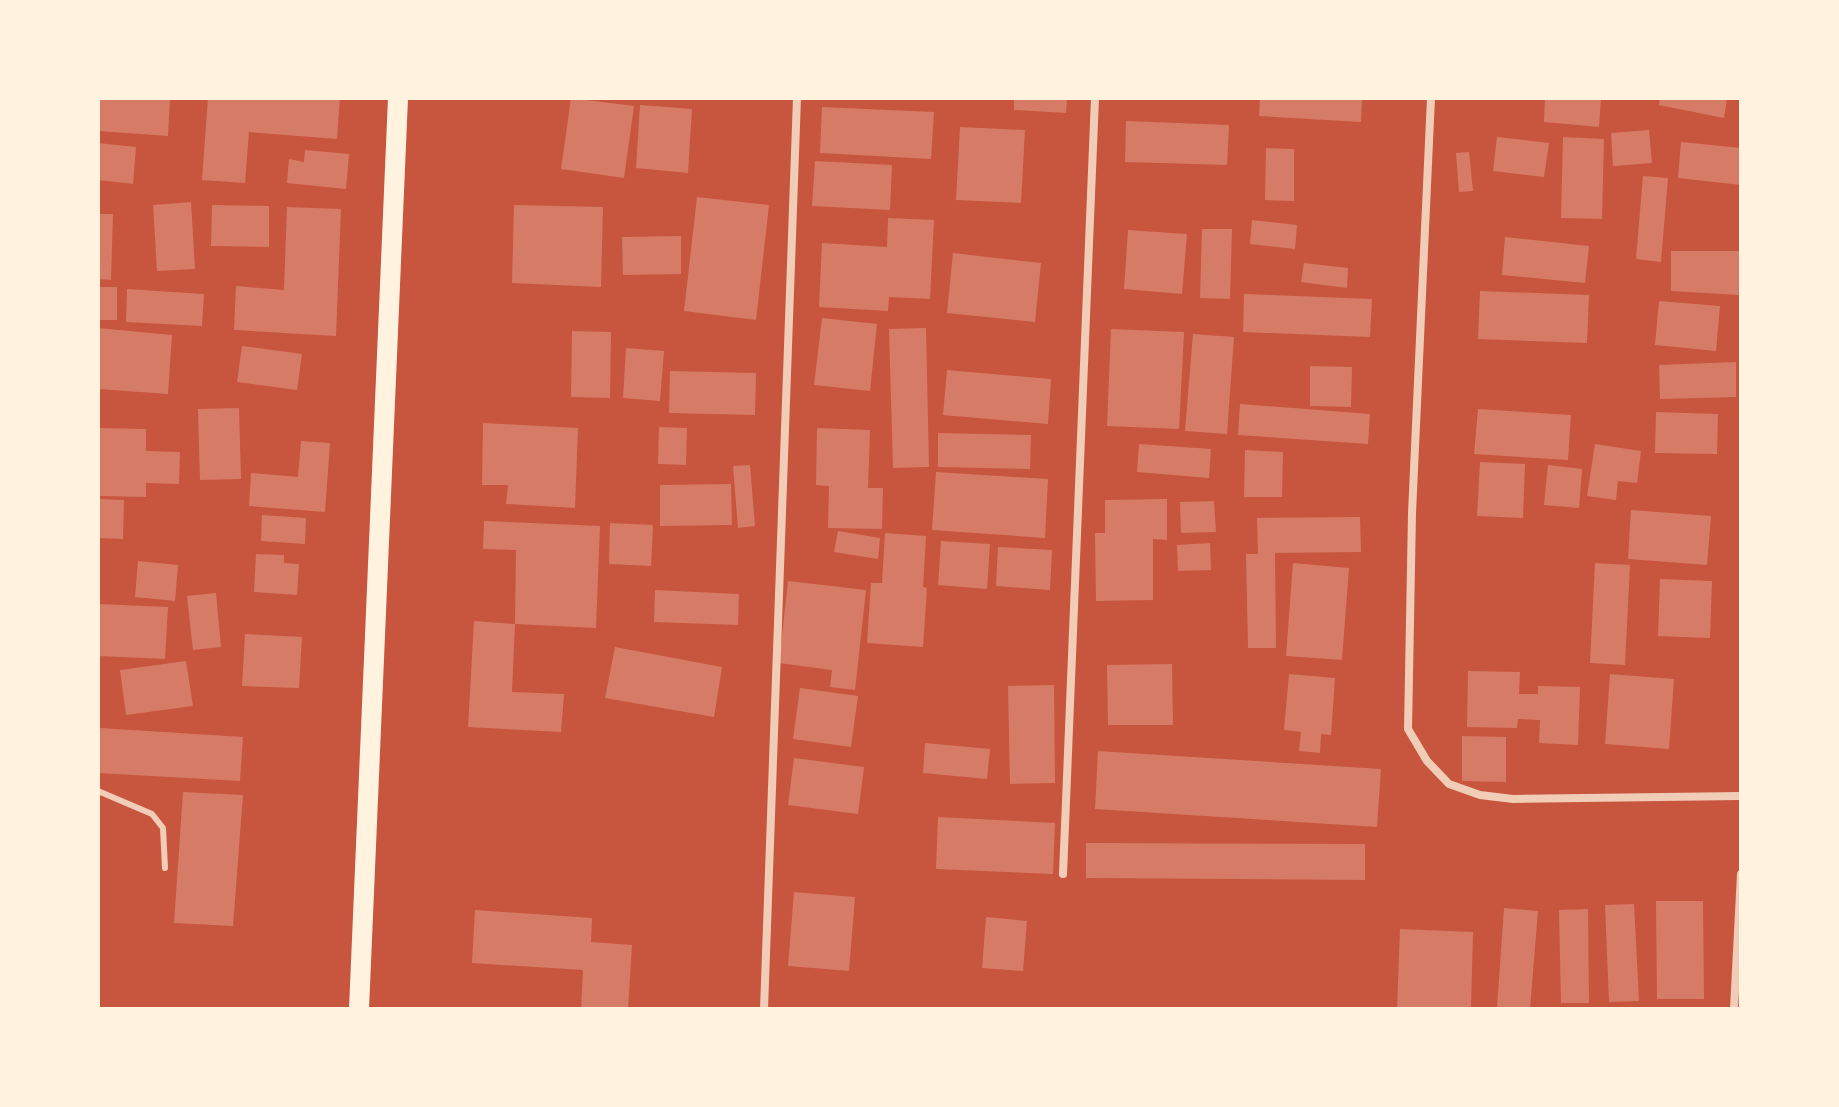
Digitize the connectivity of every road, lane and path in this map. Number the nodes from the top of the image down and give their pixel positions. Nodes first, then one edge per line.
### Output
1 (398, 98) edge
2 (797, 98) edge
3 (1095, 98) edge
4 (1431, 98) edge
5 (98, 791) edge
6 (1741, 796) edge
7 (165, 868) dead end
8 (1063, 874) dead end
9 (1741, 874) edge
10 (359, 1009) edge
11 (764, 1009) edge
12 (1734, 1009) edge

1 - 10 main road
2 - 11 street
3 - 8 street
4 - 6 street
5 - 7 lane
9 - 12 street

